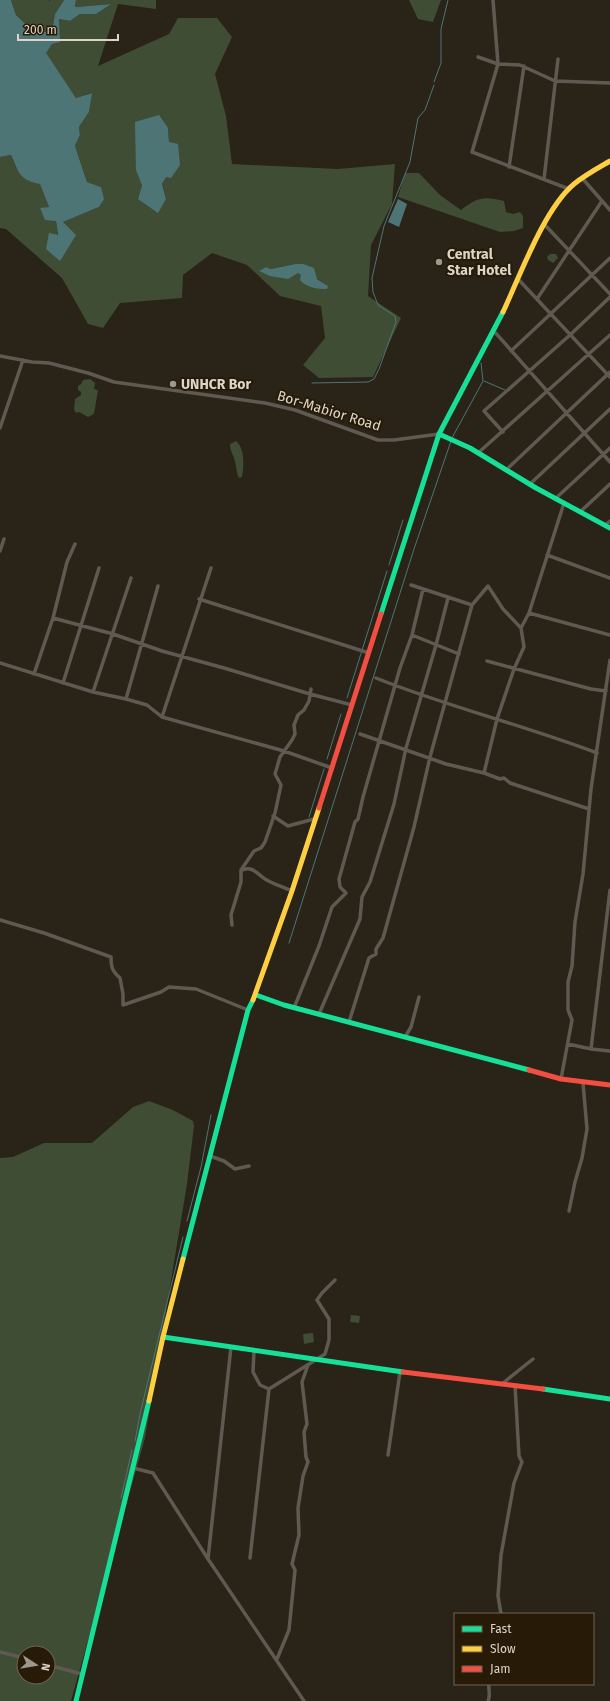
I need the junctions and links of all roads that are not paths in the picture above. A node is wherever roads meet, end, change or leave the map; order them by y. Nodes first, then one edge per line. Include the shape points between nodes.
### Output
1 (493, 0) edge
2 (478, 57) dead end
3 (558, 59) dead end
4 (498, 64) junction
5 (524, 66) junction
6 (555, 81) junction
7 (610, 83) edge
8 (610, 161) edge
9 (509, 167) junction
10 (582, 178) junction
11 (544, 179) junction
12 (569, 188) junction
13 (602, 201) junction
14 (610, 210) edge
15 (544, 224) junction
16 (568, 250) junction
17 (610, 258) edge
18 (592, 275) junction
19 (518, 279) junction
20 (610, 294) edge
21 (610, 297) edge
22 (537, 299) junction
23 (550, 313) junction
24 (493, 330) junction
25 (570, 335) junction
26 (610, 335) edge
27 (511, 351) junction
28 (588, 354) junction
29 (0, 356) edge
30 (23, 360) junction
31 (528, 372) junction
32 (609, 375) edge
33 (547, 392) junction
34 (610, 409) edge
35 (566, 413) junction
36 (0, 428) edge
37 (503, 432) junction
38 (439, 434) junction
39 (584, 434) junction
40 (610, 448) edge
41 (478, 453) junction
42 (603, 454) junction
43 (610, 462) edge
44 (506, 470) junction
45 (530, 484) junction
46 (610, 484) edge
47 (556, 499) junction
48 (564, 503) junction
49 (580, 512) junction
50 (610, 521) edge
51 (607, 527) edge
52 (4, 539) dead end
53 (75, 544) dead end
54 (0, 551) edge
55 (547, 555) junction
56 (98, 568) dead end
57 (211, 568) dead end
58 (131, 578) dead end
59 (610, 578) edge
60 (411, 585) dead end
61 (158, 586) dead end
62 (423, 589) junction
63 (448, 598) junction
64 (199, 599) junction
65 (472, 605) junction
66 (529, 613) junction
67 (53, 618) junction
68 (80, 626) junction
69 (521, 628) junction
70 (113, 634) junction
71 (412, 635) junction
72 (610, 635) edge
73 (142, 645) junction
74 (436, 645) junction
75 (369, 653) junction
76 (459, 654) junction
77 (180, 657) junction
78 (610, 660) edge
79 (487, 661) dead end
80 (0, 663) edge
81 (514, 669) junction
82 (34, 674) junction
83 (376, 678) dead end
84 (63, 683) junction
85 (396, 686) junction
86 (311, 689) dead end
87 (606, 691) junction
88 (93, 692) junction
89 (310, 694) junction
90 (422, 695) junction
91 (126, 699) junction
92 (445, 704) junction
93 (352, 706) junction
94 (162, 717) junction
95 (497, 719) junction
96 (360, 734) dead end
97 (379, 740) junction
98 (406, 748) junction
99 (284, 751) junction
100 (597, 753) junction
101 (430, 757) junction
102 (332, 768) junction
103 (484, 773) junction
104 (589, 809) junction
105 (273, 816) junction
106 (314, 819) junction
107 (241, 870) junction
108 (610, 890) edge
109 (292, 891) junction
110 (0, 920) edge
111 (232, 925) dead end
112 (256, 995) junction
113 (419, 997) dead end
114 (294, 1008) junction
115 (248, 1010) junction
116 (319, 1014) junction
117 (349, 1022) junction
118 (405, 1037) junction
119 (568, 1044) junction
120 (591, 1049) junction
121 (610, 1051) edge
122 (561, 1079) junction
123 (583, 1083) junction
124 (610, 1085) edge
125 (210, 1156) junction
126 (249, 1166) dead end
127 (569, 1211) dead end
128 (335, 1280) dead end
129 (163, 1337) junction
130 (231, 1347) junction
131 (254, 1351) junction
132 (533, 1359) dead end
133 (316, 1360) junction
134 (308, 1365) junction
135 (400, 1372) junction
136 (502, 1383) junction
137 (514, 1385) junction
138 (269, 1389) junction
139 (610, 1399) edge
140 (388, 1455) dead end
141 (133, 1468) junction
142 (208, 1558) junction
143 (250, 1558) dead end
144 (501, 1613) edge
145 (0, 1652) edge
146 (16, 1656) edge
147 (277, 1659) junction
148 (56, 1667) edge
149 (82, 1674) junction
150 (489, 1685) edge
151 (76, 1701) edge
152 (304, 1701) edge
153 (488, 1701) edge

1 - 4 street
2 - 4 street
3 - 6 street
4 - 5 street
4 - 9 street via 472,152
5 - 6 street
5 - 9 street
6 - 7 street
6 - 11 street
8 - 10 street
9 - 11 street
10 - 12 street
10 - 13 street
11 - 12 street
12 - 15 street
13 - 14 street
13 - 16 street
15 - 16 street
15 - 19 street
16 - 18 street
16 - 22 street
17 - 18 street
18 - 20 street
18 - 23 street
19 - 22 street
19 - 24 street
21 - 25 street
22 - 23 street
23 - 25 street
23 - 27 street
24 - 27 street
24 - 38 street
25 - 28 street
25 - 31 street
26 - 28 street
27 - 31 street
28 - 32 street
28 - 33 street
29 - 30 street, Bor-Mabior Road
30 - 36 street
30 - 38 street, Bor-Mabior Road via 49,363 114,382 265,403 295,410 378,440
31 - 33 street
31 - 37 street via 484,411
32 - 35 street
33 - 35 street
33 - 37 street
34 - 39 street
35 - 39 street
35 - 44 street
37 - 41 street
38 - 41 street
38 - 75 street
39 - 42 street
39 - 45 street
40 - 42 street
41 - 44 street
42 - 43 street
42 - 47 street
44 - 45 street
45 - 47 street
46 - 49 street
47 - 48 street
48 - 49 street
48 - 55 street
49 - 51 street
50 - 51 street
52 - 54 street
53 - 67 street via 67,562
55 - 59 street
55 - 66 street
56 - 68 street
57 - 64 street
58 - 70 street
60 - 62 street
61 - 73 street
62 - 63 street
62 - 71 street
63 - 65 street
63 - 74 street
64 - 75 street
64 - 77 street
65 - 69 street via 488,586 503,609
65 - 76 street
66 - 69 street
66 - 72 street
67 - 68 street
67 - 82 street
68 - 70 street
68 - 84 street
69 - 81 street via 524,647
70 - 73 street
70 - 88 street
71 - 74 street
71 - 85 street
73 - 77 street
73 - 91 street
74 - 76 street
74 - 90 street
75 - 93 street
76 - 92 street
77 - 89 street
77 - 94 street
78 - 87 street
79 - 81 street
80 - 82 street
81 - 87 street
81 - 95 street
82 - 84 street
83 - 85 street
84 - 88 street
85 - 90 street
85 - 97 street
86 - 89 street
87 - 100 street
88 - 91 street
89 - 93 street
89 - 99 street via 304,710 298,715 294,725 292,740
90 - 92 street
90 - 98 street
91 - 94 street via 147,705
92 - 95 street
92 - 101 street
93 - 102 street
94 - 99 street
95 - 100 street
95 - 103 street
96 - 97 street
97 - 98 street
97 - 114 street via 339,879 340,887 346,893 332,907
98 - 101 street
98 - 116 street via 392,812 370,882 362,897 360,919
99 - 102 street
99 - 105 street via 276,766 275,774 281,784
100 - 104 street
101 - 103 street via 446,764
101 - 117 street via 414,828 383,938 376,949 376,954 369,958
102 - 106 street
103 - 104 street
104 - 119 street via 572,966 568,982 568,1010 572,1020
105 - 106 street via 288,826
105 - 107 street via 265,842 261,848 254,850
106 - 109 street
107 - 109 street via 246,868 258,872 265,879
107 - 111 street via 241,882 231,915
108 - 120 street
109 - 112 street
110 - 115 street via 112,957 111,968 120,978 123,1005 169,987 196,989
112 - 114 street
112 - 115 street
113 - 118 street via 411,1027
114 - 116 street
115 - 125 street
116 - 117 street
117 - 118 street
118 - 122 street
119 - 120 street
119 - 122 street
120 - 121 street
122 - 123 street
123 - 124 street
123 - 127 street via 587,1129
125 - 126 street via 224,1161 235,1169
125 - 129 street
128 - 133 street via 317,1300 329,1319 330,1334 327,1351
129 - 130 street
129 - 141 street
130 - 131 street
130 - 142 street
131 - 133 street
131 - 138 street via 253,1372 260,1385
132 - 136 street
133 - 134 street
133 - 135 street
134 - 138 street
134 - 147 street via 302,1382 308,1462 298,1508 299,1535 292,1564 295,1570 289,1630
135 - 136 street
135 - 140 street
136 - 137 street
137 - 139 street
137 - 144 street via 519,1456 522,1462 514,1483 502,1555 498,1596
138 - 143 street
141 - 142 street via 153,1472
141 - 149 street
142 - 147 street
145 - 146 street
147 - 152 street
148 - 149 street
149 - 151 street
150 - 153 street

